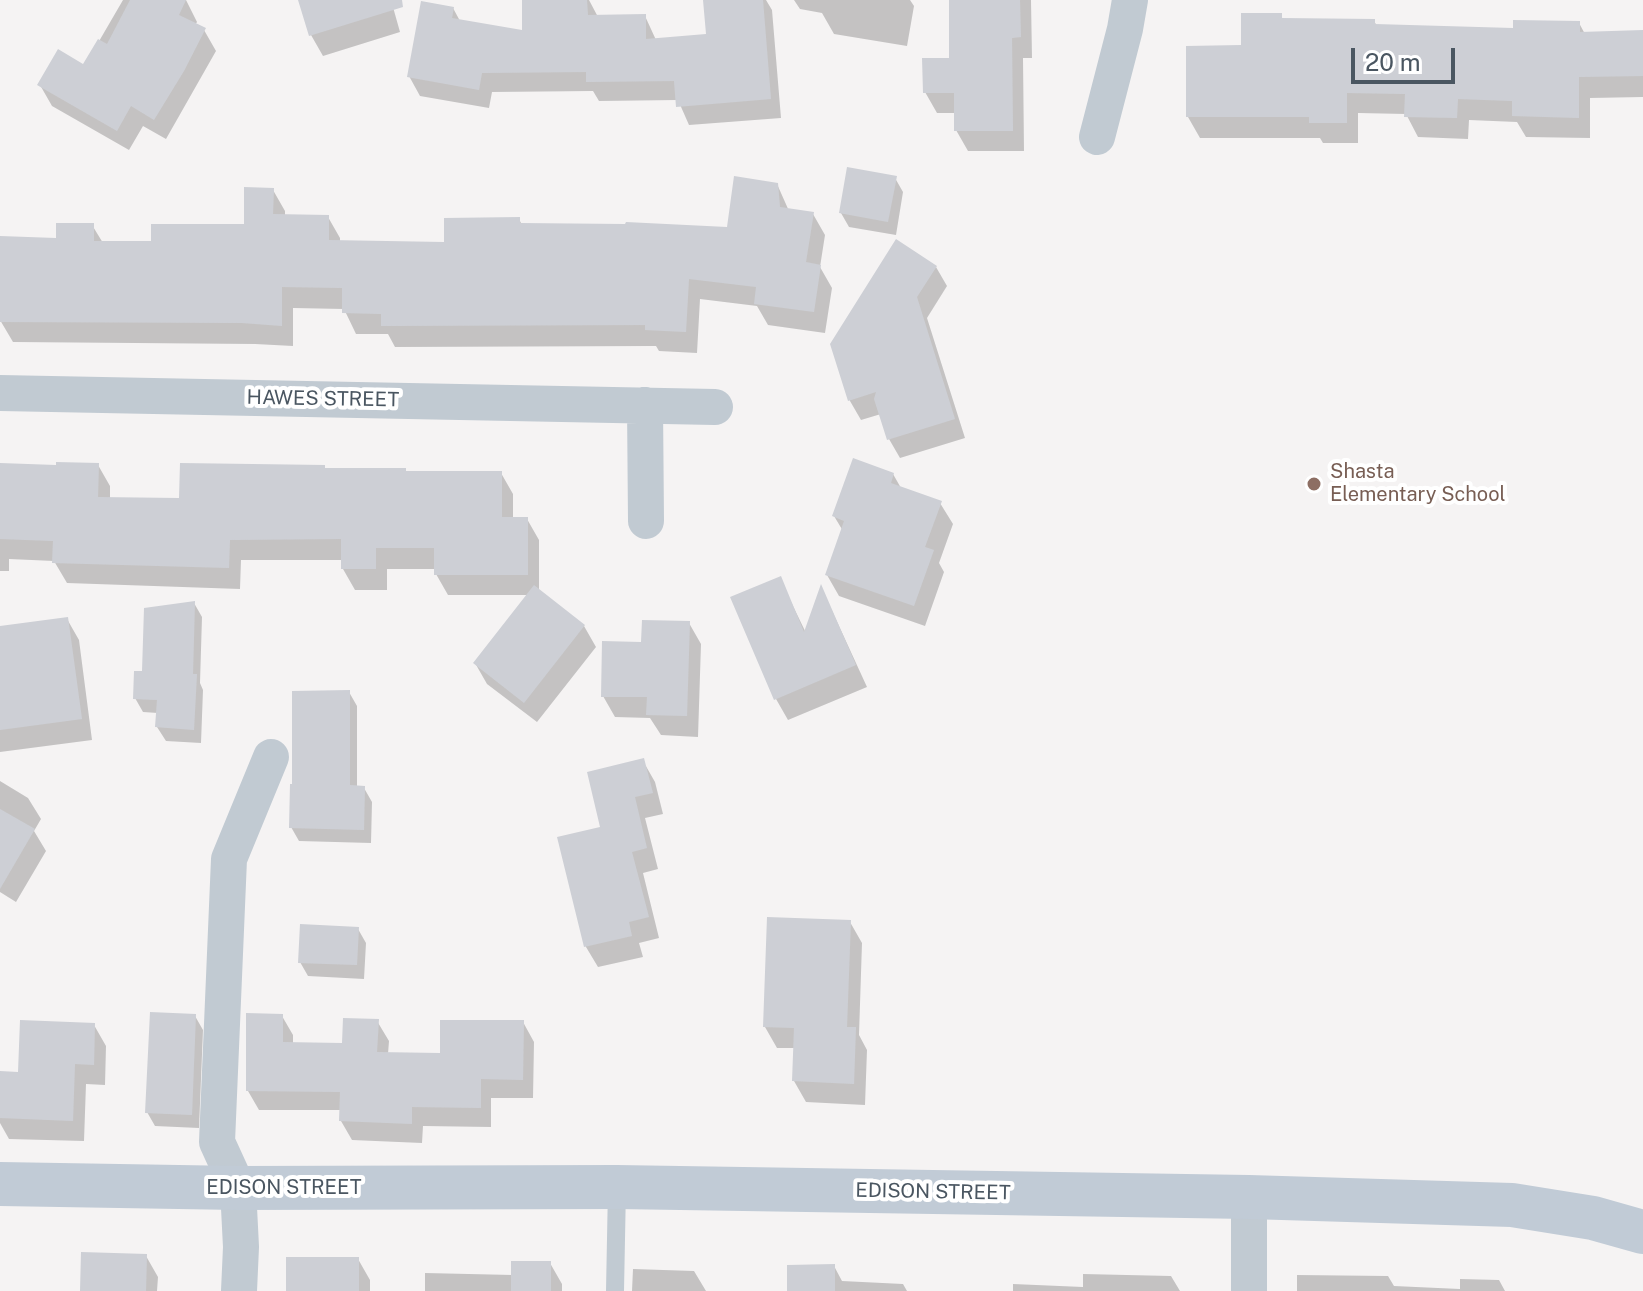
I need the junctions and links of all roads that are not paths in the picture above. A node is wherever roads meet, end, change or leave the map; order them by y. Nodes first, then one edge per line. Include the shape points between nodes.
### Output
1 (1130, 0) edge
2 (1097, 137) dead end
3 (0, 393) edge
4 (645, 405) junction
5 (715, 407) dead end
6 (646, 521) dead end
7 (271, 757) dead end
8 (0, 1184) edge
9 (617, 1187) junction
10 (238, 1188) junction
11 (1249, 1197) junction
12 (1638, 1226) edge
13 (1249, 1280) edge
14 (239, 1291) edge
15 (615, 1291) edge

1 - 2 street
3 - 4 street, HAWES STREET
4 - 5 street, HAWES STREET
4 - 6 street
7 - 10 street via 229,859 217,1142
8 - 10 street, EDISON STREET
9 - 10 street, EDISON STREET
9 - 11 street, EDISON STREET
9 - 15 lane
10 - 14 street
11 - 12 street, EDISON STREET via 1512,1205
11 - 13 street

